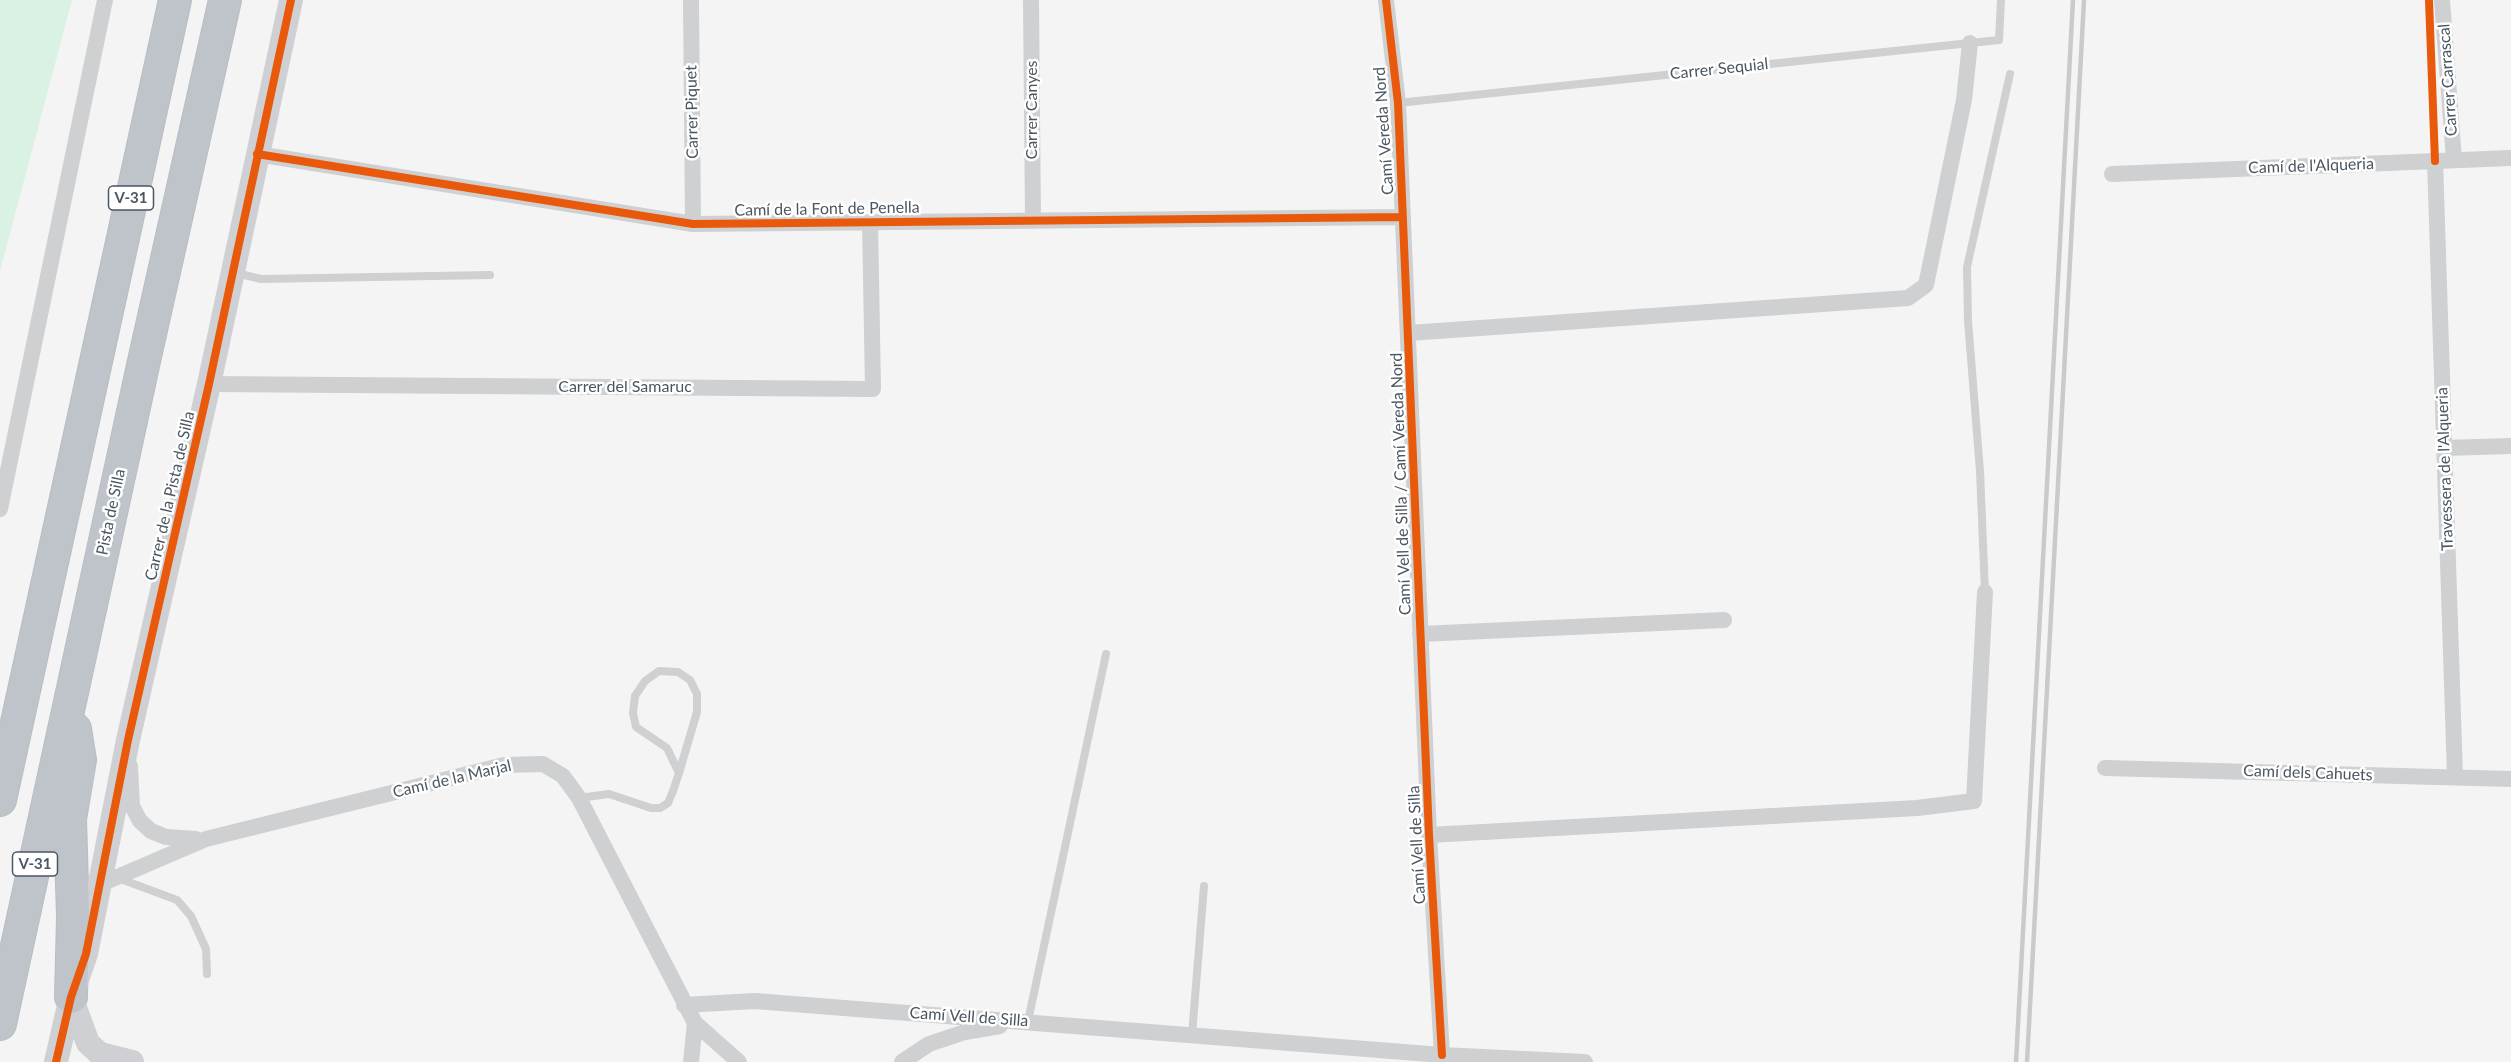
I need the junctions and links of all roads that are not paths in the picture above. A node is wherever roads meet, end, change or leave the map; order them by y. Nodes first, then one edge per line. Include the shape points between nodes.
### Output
1 (105, 0) edge
2 (175, 0) edge
3 (225, 0) edge
4 (291, 0) edge
5 (691, 0) edge
6 (1031, 0) edge
7 (1386, 0) edge
8 (2001, 0) edge
9 (2442, 0) edge
10 (1971, 43) junction
11 (2010, 74) dead end
12 (1398, 103) junction
13 (257, 154) junction
14 (2511, 158) edge
15 (2454, 160) junction
16 (2435, 161) junction
17 (2112, 174) dead end
18 (1403, 217) junction
19 (1033, 221) junction
20 (870, 222) junction
21 (693, 224) junction
22 (232, 272) junction
23 (490, 275) dead end
24 (1409, 333) junction
25 (209, 384) junction
26 (2511, 446) edge
27 (2444, 448) junction
28 (0, 509) edge
29 (1985, 592) joint
30 (1724, 620) dead end
31 (1420, 634) junction
32 (1106, 654) dead end
33 (29, 674) junction
34 (70, 704) junction
35 (0, 710) edge
36 (128, 740) junction
37 (2105, 768) dead end
38 (679, 773) junction
39 (2455, 777) junction
40 (2511, 779) edge
41 (579, 798) junction
42 (0, 800) edge
43 (1429, 835) junction
44 (206, 839) junction
45 (108, 880) junction
46 (1204, 886) dead end
47 (207, 974) dead end
48 (71, 997) junction
49 (684, 1005) junction
50 (1028, 1021) junction
51 (695, 1023) junction
52 (0, 1024) edge
53 (1192, 1035) junction
54 (1442, 1055) junction
55 (56, 1062) edge
56 (132, 1062) edge
57 (691, 1062) edge
58 (739, 1062) edge
59 (902, 1062) edge
60 (1585, 1062) edge

1 - 28 street
2 - 33 highway, V-31
3 - 34 highway, Pista de Silla / V-31
4 - 13 street, Carrer de la Pista de Silla
5 - 21 street, Carrer Piquet
6 - 19 street, Carrer Canyes
7 - 12 street, Camí Vereda Nord
8 - 10 lane, Carrer Sequial via 1999,40
9 - 15 street, Carrer Carrascal
10 - 12 lane, Carrer Sequial
10 - 24 street via 1964,100 1926,285 1908,298
11 - 29 lane via 1966,267
12 - 18 street, Camí Vereda Nord
13 - 21 street, Camí de la Font de Penella
13 - 22 street, Carrer de la Pista de Silla
14 - 15 street, Camí de l'Alqueria
15 - 16 street, Camí de l'Alqueria
16 - 17 street, Camí de l'Alqueria
16 - 27 street, Travessera de l'Alqueria
18 - 19 street, Camí de la Font de Penella
18 - 24 street, Camí Vereda Nord
19 - 20 street, Camí de la Font de Penella
20 - 21 street, Camí de la Font de Penella
20 - 25 street, Carrer del Samaruc via 873,389
22 - 23 lane via 261,279
22 - 25 street, Carrer de la Pista de Silla
24 - 31 street, Camí Vell de Silla / Camí Vereda Nord
25 - 36 street, Carrer de la Pista de Silla
26 - 27 street
27 - 39 street, Travessera de l'Alqueria
29 - 43 street via 1974,801 1917,808
30 - 31 street
31 - 43 street, Camí Vell de Silla
32 - 50 lane
33 - 35 highway
33 - 42 highway, V-31
34 - 48 highway via 80,760 70,819
34 - 52 highway, Pista de Silla / V-31
36 - 44 street, Camí de la Marjal via 132,806 140,821 166,837
36 - 45 street, Carrer de la Pista de Silla
37 - 39 street, Camí dels Cahuets
38 - 38 lane via 697,712 697,694 690,680 678,672 659,671 645,681 635,696 633,713 636,727 667,748
38 - 41 lane via 668,803 660,808 609,794
39 - 40 street, Camí dels Cahuets
41 - 44 street, Camí de la Marjal via 563,776 543,764 504,765
41 - 49 street, Camí de la Marjal
43 - 54 street, Camí Vell de Silla
44 - 45 street, Camí de la Marjal
45 - 47 lane via 177,900 191,916 206,949
45 - 48 street, Carrer de la Pista de Silla
46 - 53 lane
48 - 55 street, Carrer de la Pista de Silla
48 - 56 street via 88,1042 100,1054
49 - 50 street, Camí Vell de Silla via 755,1002
49 - 51 street, Camí de la Marjal
50 - 53 street, Camí Vell de Silla
50 - 59 street via 965,1032 929,1044
51 - 57 street
51 - 58 street, Camí de la Marjal
53 - 54 street, Camí Vell de Silla
54 - 60 street

